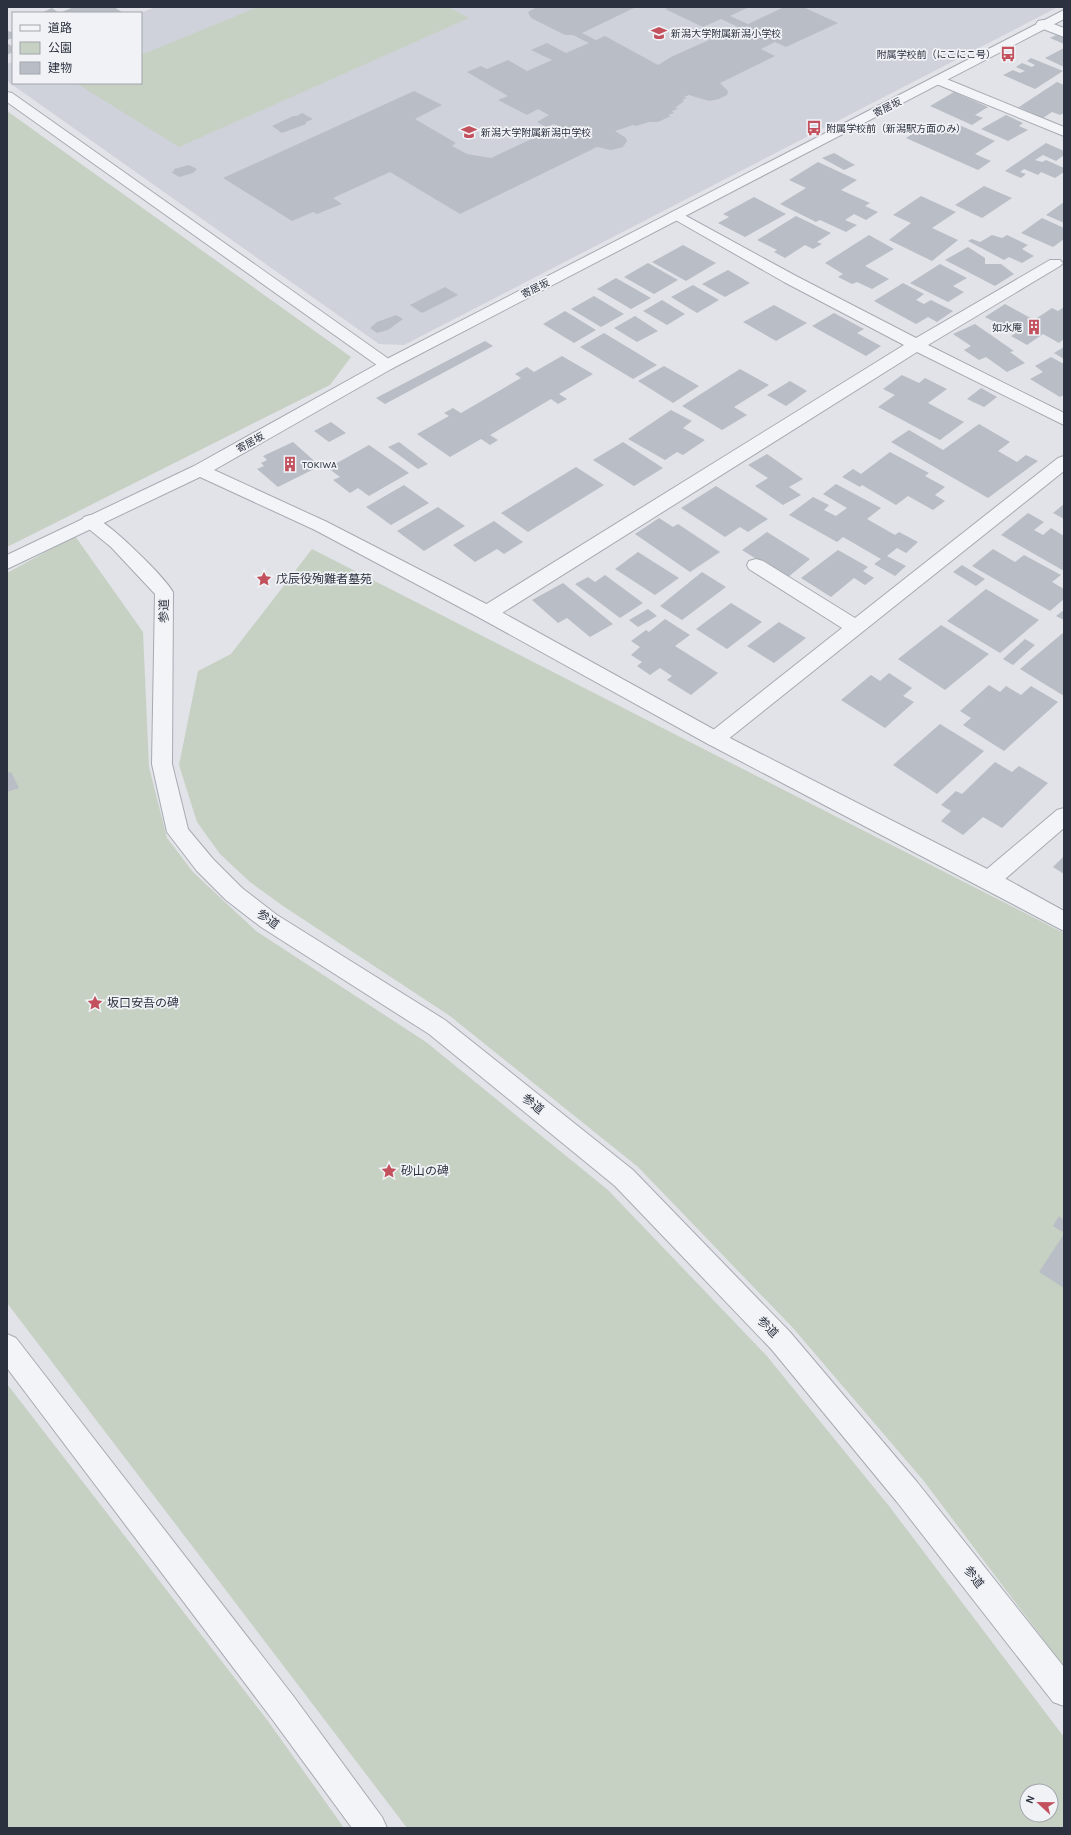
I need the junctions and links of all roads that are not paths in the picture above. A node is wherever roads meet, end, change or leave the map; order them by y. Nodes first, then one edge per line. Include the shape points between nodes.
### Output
1 (1064, 14) edge
2 (1043, 24) junction
3 (1064, 33) edge
4 (939, 80) junction
5 (7, 96) edge
6 (1064, 132) edge
7 (677, 215) junction
8 (1055, 263) dead end
9 (916, 345) junction
10 (387, 365) junction
11 (1064, 420) edge
12 (1064, 462) edge
13 (200, 470) junction
14 (90, 522) junction
15 (7, 563) edge
16 (756, 566) dead end
17 (487, 613) junction
18 (856, 628) junction
19 (715, 739) junction
20 (1064, 816) edge
21 (989, 880) junction
22 (1064, 922) edge
23 (7, 1347) edge
24 (1064, 1691) edge
25 (371, 1828) edge

1 - 2 street, 寄居坂
2 - 3 street
2 - 4 street, 寄居坂
4 - 6 street
4 - 7 street, 寄居坂
5 - 10 street
7 - 9 street via 790,279
7 - 10 street, 寄居坂
8 - 9 street
9 - 11 street
9 - 17 street
10 - 13 street, 寄居坂
12 - 18 street
13 - 14 street, 寄居坂
13 - 17 street via 321,526
14 - 15 street, 寄居坂
14 - 24 street, 参道 via 117,543 164,592 162,764 178,832 205,865 234,894 269,922 437,1027 624,1178 782,1341 907,1492
16 - 18 street
17 - 19 street
18 - 19 street
19 - 21 street
20 - 21 street
21 - 22 street
23 - 25 street

